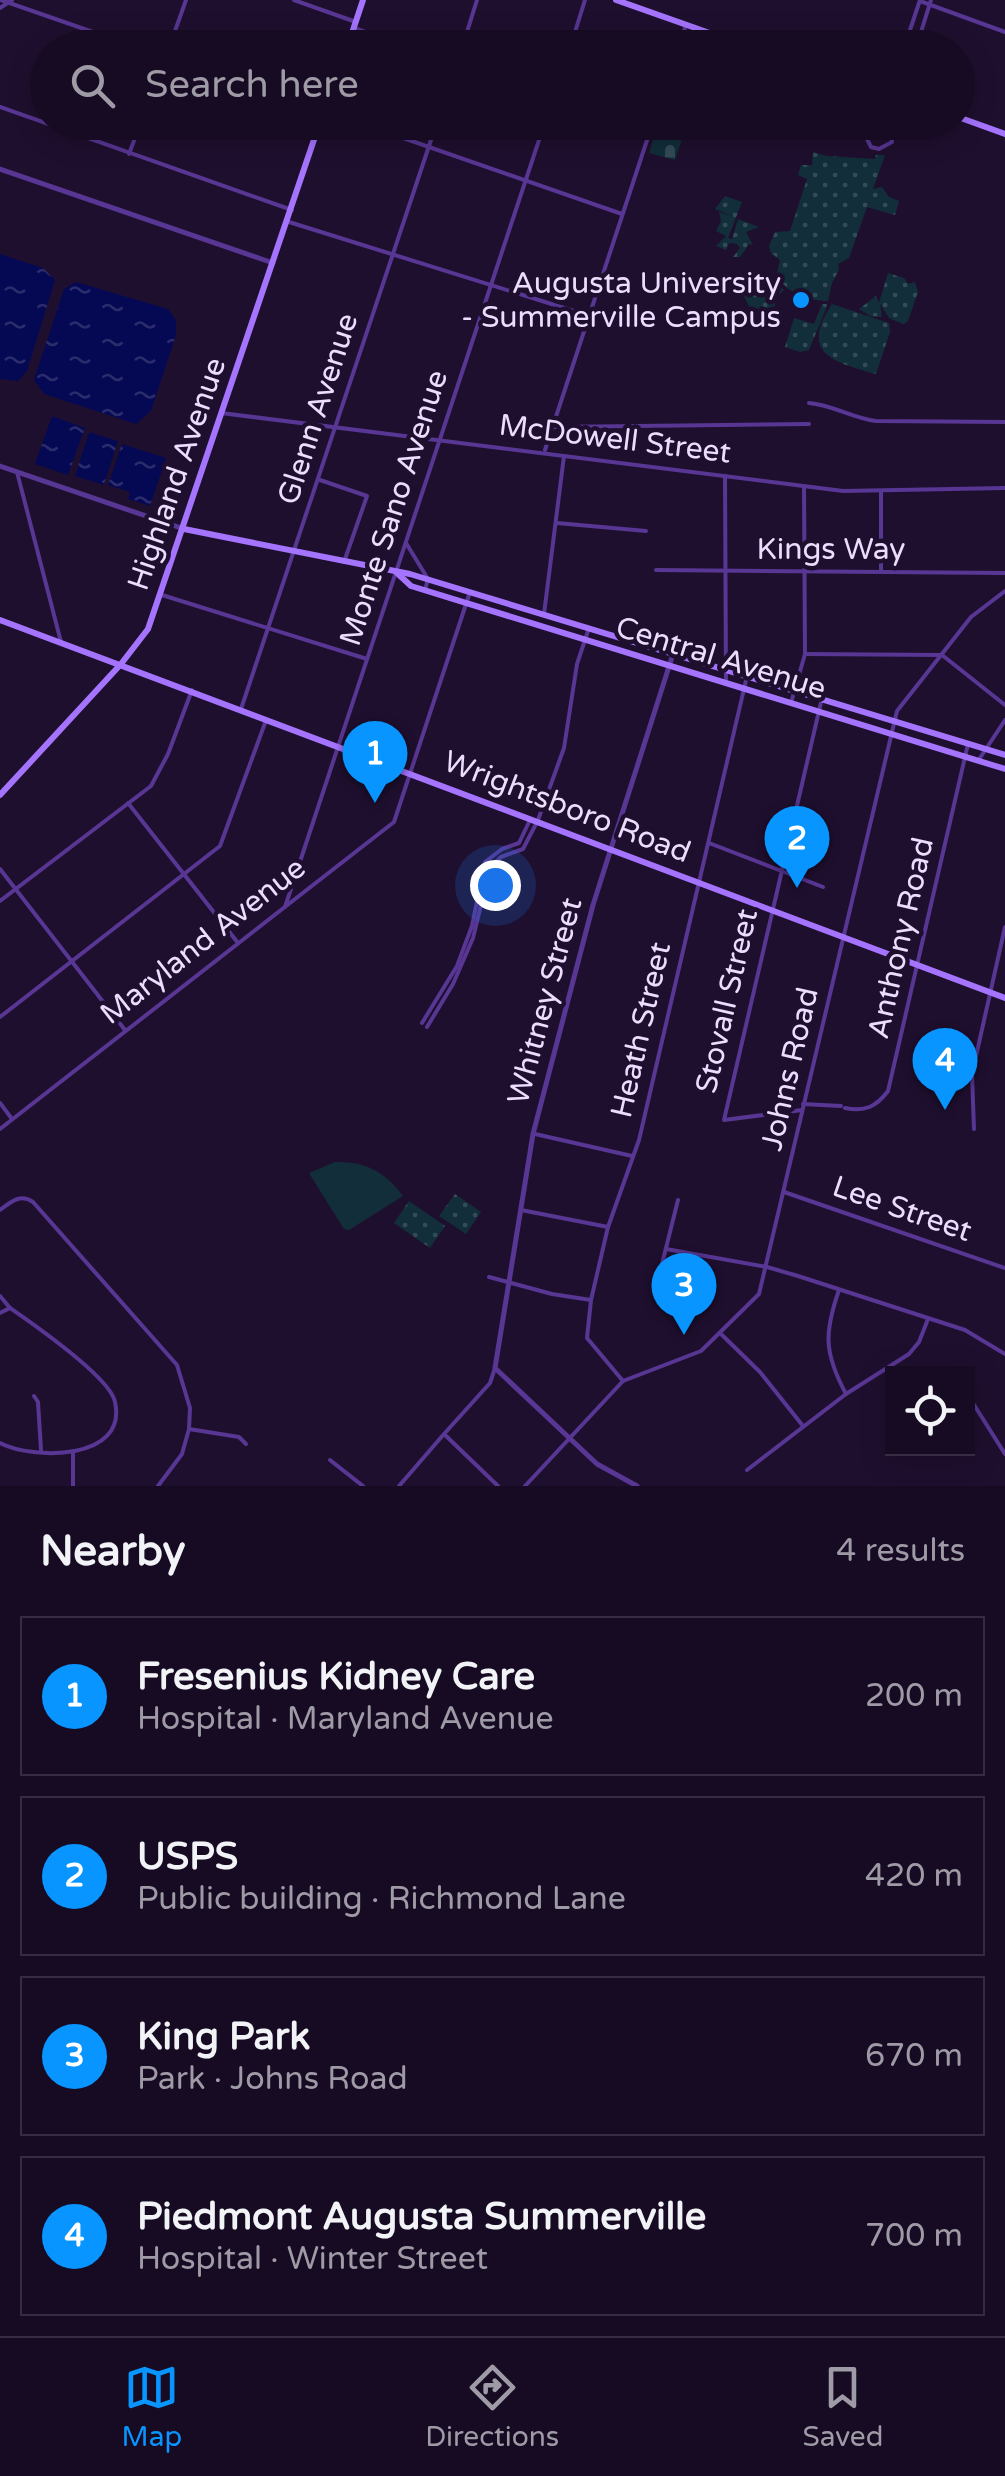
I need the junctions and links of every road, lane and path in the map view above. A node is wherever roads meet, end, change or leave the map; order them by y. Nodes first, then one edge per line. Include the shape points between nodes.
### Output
1 (2, 0) edge
2 (186, 0) edge
3 (294, 0) edge
4 (363, 0) edge
5 (478, 0) edge
6 (585, 0) edge
7 (616, 0) edge
8 (920, 0) edge
9 (12, 2) edge
10 (930, 2) edge
11 (0, 8) edge
12 (355, 25) junction
13 (686, 25) junction
14 (89, 30) edge
15 (175, 30) edge
16 (353, 30) edge
17 (367, 30) edge
18 (468, 30) edge
19 (576, 30) edge
20 (684, 30) edge
21 (700, 30) edge
22 (910, 30) edge
23 (921, 30) edge
24 (1005, 32) edge
25 (0, 107) edge
26 (30, 118) edge
27 (975, 123) edge
28 (1005, 134) edge
29 (91, 140) edge
30 (135, 140) edge
31 (314, 140) edge
32 (408, 140) edge
33 (431, 140) edge
34 (539, 140) edge
35 (647, 140) edge
36 (868, 140) edge
37 (892, 140) edge
38 (428, 147) junction
39 (130, 154) junction
40 (0, 170) edge
41 (526, 180) junction
42 (292, 210) junction
43 (622, 214) junction
44 (288, 222) junction
45 (393, 254) junction
46 (273, 264) junction
47 (491, 286) junction
48 (590, 316) junction
49 (809, 403) dead end
50 (221, 414) junction
51 (1005, 422) edge
52 (809, 424) dead end
53 (336, 427) junction
54 (553, 427) junction
55 (440, 439) junction
56 (544, 452) junction
57 (564, 456) junction
58 (0, 466) edge
59 (17, 472) junction
60 (725, 476) junction
61 (318, 479) junction
62 (804, 486) junction
63 (1005, 488) edge
64 (881, 491) junction
65 (557, 523) junction
66 (184, 528) junction
67 (646, 531) dead end
68 (406, 543) junction
69 (294, 550) junction
70 (344, 562) junction
71 (656, 570) dead end
72 (726, 570) junction
73 (396, 572) junction
74 (803, 572) junction
75 (880, 572) junction
76 (1005, 573) edge
77 (428, 579) junction
78 (425, 590) junction
79 (1005, 591) edge
80 (470, 592) junction
81 (162, 594) junction
82 (466, 604) junction
83 (544, 614) junction
84 (0, 620) edge
85 (268, 628) junction
86 (588, 628) junction
87 (584, 640) junction
88 (62, 643) junction
89 (673, 654) junction
90 (805, 654) junction
91 (942, 654) junction
92 (367, 659) junction
93 (121, 664) junction
94 (670, 666) junction
95 (725, 668) junction
96 (747, 676) junction
97 (726, 684) junction
98 (744, 689) junction
99 (192, 690) junction
100 (795, 690) junction
101 (822, 698) junction
102 (791, 703) junction
103 (1005, 705) edge
104 (242, 709) junction
105 (818, 711) junction
106 (266, 718) junction
107 (1005, 720) edge
108 (894, 722) junction
109 (892, 733) junction
110 (968, 744) junction
111 (338, 745) junction
112 (983, 748) junction
113 (1005, 755) edge
114 (965, 757) junction
115 (978, 761) junction
116 (1005, 769) edge
117 (411, 772) junction
118 (0, 795) edge
119 (128, 803) junction
120 (535, 819) junction
121 (709, 843) junction
122 (611, 848) junction
123 (0, 869) edge
124 (782, 871) junction
125 (186, 874) junction
126 (700, 882) junction
127 (823, 887) dead end
128 (16, 889) junction
129 (0, 902) edge
130 (285, 907) junction
131 (772, 909) junction
132 (1005, 927) edge
133 (845, 937) junction
134 (238, 943) junction
135 (73, 961) junction
136 (918, 965) junction
137 (991, 992) junction
138 (1005, 998) edge
139 (0, 1016) edge
140 (424, 1026) dead end
141 (125, 1030) junction
142 (0, 1104) edge
143 (803, 1107) junction
144 (12, 1119) junction
145 (0, 1128) edge
146 (974, 1129) dead end
147 (532, 1134) junction
148 (632, 1156) junction
149 (784, 1192) junction
150 (678, 1200) dead end
151 (0, 1210) edge
152 (521, 1210) junction
153 (608, 1226) junction
154 (666, 1250) junction
155 (767, 1267) junction
156 (1005, 1268) edge
157 (489, 1277) dead end
158 (508, 1282) junction
159 (656, 1288) dead end
160 (840, 1289) junction
161 (0, 1296) edge
162 (591, 1300) junction
163 (10, 1308) junction
164 (0, 1312) edge
165 (928, 1319) junction
166 (721, 1334) junction
167 (1005, 1354) edge
168 (495, 1368) junction
169 (623, 1381) junction
170 (846, 1394) junction
171 (34, 1396) dead end
172 (975, 1406) edge
173 (803, 1426) junction
174 (189, 1429) junction
175 (444, 1434) junction
176 (571, 1438) junction
177 (0, 1443) edge
178 (246, 1444) dead end
179 (41, 1451) junction
180 (73, 1453) junction
181 (1005, 1454) edge
182 (330, 1460) dead end
183 (747, 1470) dead end
184 (73, 1486) edge
185 (158, 1486) edge
186 (363, 1486) edge
187 (399, 1486) edge
188 (498, 1486) edge
189 (525, 1486) edge
190 (637, 1486) edge

1 - 9 street
2 - 15 street
3 - 12 street
4 - 12 main road
5 - 18 street
6 - 19 street
7 - 13 main road
8 - 10 street
8 - 22 street
9 - 11 street
9 - 14 street
10 - 23 street
10 - 24 street
12 - 16 main road
12 - 17 street
13 - 20 street
13 - 21 main road
25 - 26 street
27 - 28 main road
29 - 39 street
30 - 39 street
31 - 42 main road, Highland Avenue
32 - 38 street
33 - 38 street, Glenn Avenue
34 - 41 street, Monte Sano Avenue
35 - 43 street
36 - 37 street via 878,150
38 - 41 street
38 - 45 street, Glenn Avenue
39 - 42 street
40 - 46 street
41 - 43 street
41 - 47 street, Monte Sano Avenue
42 - 44 main road, Highland Avenue
43 - 48 street
44 - 45 street
44 - 46 main road, Highland Avenue
45 - 47 street
45 - 53 street, Glenn Avenue
46 - 50 main road, Highland Avenue
47 - 48 street
47 - 55 street, Monte Sano Avenue
48 - 54 street
49 - 51 street via 876,421
50 - 53 street, McDowell Street
50 - 66 main road, Highland Avenue
52 - 54 street
53 - 55 street, McDowell Street
53 - 61 street, Glenn Avenue
54 - 56 street
55 - 56 street, McDowell Street
55 - 68 street, Monte Sano Avenue
56 - 57 street, McDowell Street
57 - 60 street, McDowell Street
57 - 65 street
58 - 59 street, Central Avenue
59 - 66 street, Central Avenue
59 - 88 street
60 - 62 street, McDowell Street
60 - 72 street
61 - 69 street, Glenn Avenue
61 - 70 street via 367,496
62 - 64 street, McDowell Street
62 - 74 street
63 - 64 street, McDowell Street
64 - 75 street
65 - 67 street
65 - 83 street
66 - 69 main road, Central Avenue
66 - 81 main road, Highland Avenue
68 - 73 street, Monte Sano Avenue
68 - 77 street
69 - 70 main road, Central Avenue
69 - 85 street, Glenn Avenue
70 - 73 main road, Central Avenue
71 - 72 street, Kings Way
72 - 74 street, Kings Way
72 - 95 street
73 - 77 main road, Central Avenue
73 - 78 main road, Central Avenue
73 - 92 street, Monte Sano Avenue
74 - 75 street, Kings Way
74 - 90 street
75 - 76 street, Kings Way
77 - 78 street
77 - 80 main road, Central Avenue
78 - 82 main road, Central Avenue
79 - 91 street, Johns Road
80 - 82 street, Maryland Avenue
80 - 83 main road, Central Avenue
81 - 85 street
81 - 93 main road, Highland Avenue via 148,629
82 - 87 main road, Central Avenue
82 - 117 street, Maryland Avenue
83 - 86 main road, Central Avenue
84 - 88 main road, Wrightsboro Road
85 - 92 street
85 - 104 street, Glenn Avenue
86 - 87 street
86 - 89 main road, Central Avenue
87 - 94 main road, Central Avenue
87 - 120 street via 564,748
88 - 93 main road, Wrightsboro Road
89 - 94 street, Whitney Street
89 - 95 main road, Central Avenue
90 - 91 street
90 - 100 street
91 - 103 street
91 - 108 street, Johns Road
92 - 111 street, Monte Sano Avenue
93 - 99 main road, Wrightsboro Road
93 - 118 main road, Highland Avenue
94 - 97 main road, Central Avenue
94 - 122 street, Whitney Street
95 - 96 main road, Central Avenue
95 - 97 street
96 - 98 street, Heath Street
96 - 100 main road, Central Avenue
97 - 98 main road, Central Avenue
98 - 102 main road, Central Avenue
98 - 121 street, Heath Street
99 - 104 main road, Wrightsboro Road
99 - 119 street via 160,772
100 - 101 main road, Central Avenue
100 - 102 street
101 - 105 street, Stovall Street
101 - 108 main road, Central Avenue
102 - 105 main road, Central Avenue
104 - 106 main road, Wrightsboro Road
105 - 109 main road, Central Avenue
105 - 124 street, Stovall Street
106 - 111 main road, Wrightsboro Road
106 - 125 street via 220,846
107 - 112 street
108 - 109 street, Johns Road
108 - 110 main road, Central Avenue
109 - 114 main road, Central Avenue
109 - 133 street, Johns Road
110 - 112 main road, Central Avenue
110 - 114 street, Anthony Road
111 - 117 main road, Wrightsboro Road
111 - 130 street, Monte Sano Avenue
112 - 113 main road, Central Avenue
112 - 115 street
114 - 115 main road, Central Avenue
114 - 136 street, Anthony Road
115 - 116 main road, Central Avenue
117 - 120 main road, Wrightsboro Road
117 - 130 street, Maryland Avenue via 394,822
119 - 125 street
119 - 128 street
120 - 122 main road, Wrightsboro Road
120 - 140 street via 523,849 490,868 474,938 454,984
121 - 124 street
121 - 126 street, Heath Street
122 - 126 main road, Wrightsboro Road
122 - 147 street, Whitney Street
123 - 128 street
124 - 127 street
124 - 131 street, Stovall Street
125 - 134 street
125 - 135 street
126 - 131 main road, Wrightsboro Road
126 - 148 street, Heath Street
128 - 129 street
128 - 135 street
130 - 134 street, Maryland Avenue
131 - 133 main road, Wrightsboro Road
131 - 143 street, Stovall Street via 724,1120
132 - 137 street
133 - 136 main road, Wrightsboro Road
133 - 143 street, Johns Road
134 - 141 street, Maryland Avenue
135 - 139 street
135 - 141 street
136 - 137 main road, Wrightsboro Road
136 - 143 street, Anthony Road via 888,1091 864,1110
137 - 138 main road, Wrightsboro Road
137 - 146 street via 972,1078
141 - 144 street, Maryland Avenue
142 - 144 street
143 - 149 street, Johns Road
144 - 145 street, Maryland Avenue
147 - 148 street
147 - 152 street, Whitney Street
148 - 153 street, Heath Street
149 - 155 street, Johns Road
149 - 156 street, Lee Street
150 - 154 street
151 - 174 street via 13,1200 33,1202 177,1366
152 - 153 street
152 - 158 street, Whitney Street
153 - 162 street, Heath Street
154 - 155 street
154 - 159 street
155 - 160 street
155 - 166 street, Johns Road via 759,1294
157 - 158 street
158 - 162 street
158 - 168 street, Whitney Street
160 - 165 street
160 - 170 street via 827,1345
161 - 163 street
162 - 169 street, Heath Street via 587,1338
163 - 164 street
163 - 180 street via 92,1372 115,1402 104,1441
165 - 167 street via 965,1330
165 - 170 street via 909,1354
166 - 169 street, Johns Road via 701,1351
166 - 173 street
168 - 175 street via 490,1383
168 - 176 street
169 - 176 street, Johns Road
170 - 173 street
171 - 179 street
172 - 181 street
173 - 183 street
174 - 178 street
174 - 185 street via 182,1454
175 - 187 street
175 - 188 street
176 - 189 street, Johns Road
176 - 190 street via 597,1464
177 - 179 street
179 - 180 street
180 - 184 street
182 - 186 street

